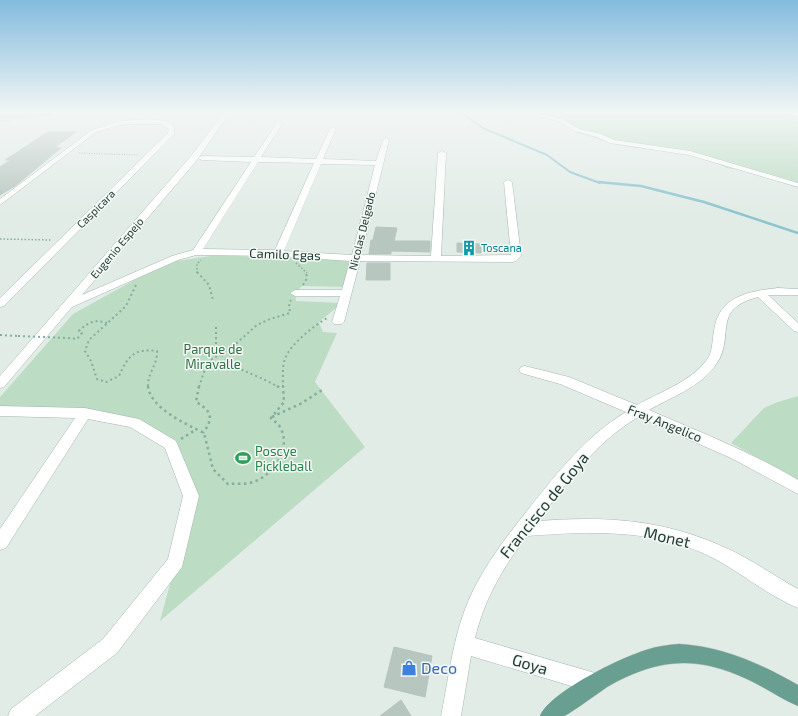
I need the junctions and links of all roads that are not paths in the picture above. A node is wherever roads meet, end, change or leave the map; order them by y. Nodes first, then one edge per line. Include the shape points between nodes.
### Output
1 (75, 145) edge
2 (160, 145) edge
3 (203, 145) edge
4 (265, 145) edge
5 (325, 145) edge
6 (384, 145) edge
7 (636, 145) edge
8 (442, 153) dead end
9 (202, 158) dead end
10 (256, 159) junction
11 (318, 161) junction
12 (379, 163) junction
13 (508, 182) dead end
14 (798, 185) edge
15 (0, 203) edge
16 (196, 252) junction
17 (278, 253) junction
18 (356, 258) junction
19 (436, 258) junction
20 (798, 292) edge
21 (295, 293) road end
22 (345, 293) junction
23 (761, 294) junction
24 (0, 304) edge
25 (68, 305) junction
26 (338, 322) dead end
27 (798, 329) edge
28 (526, 370) dead end
29 (0, 384) edge
30 (0, 411) edge
31 (637, 411) junction
32 (85, 413) junction
33 (798, 488) edge
34 (522, 529) junction
35 (0, 543) edge
36 (798, 599) edge
37 (465, 645) junction
38 (595, 683) junction
39 (798, 696) edge
40 (550, 714) edge
41 (18, 716) edge
42 (451, 716) edge

1 - 15 street, Caspicara
2 - 24 street, Caspicara
3 - 25 street, Eugenio Espejo
4 - 10 street
5 - 11 street
6 - 12 street, Nicolas Delgado
7 - 14 street via 690,153
8 - 19 street
9 - 10 street
10 - 11 street
10 - 16 street
11 - 12 street
11 - 17 street
12 - 18 street, Nicolas Delgado
13 - 19 street, Camilo Egas via 516,256 514,259
16 - 17 street, Camilo Egas
16 - 25 street, Camilo Egas via 175,258
17 - 18 street, Camilo Egas
18 - 19 street, Camilo Egas
18 - 22 street, Nicolas Delgado
20 - 23 street, Francisco de Goya via 778,291
21 - 22 street
22 - 26 street, Nicolas Delgado
23 - 27 street
23 - 31 street, Francisco de Goya via 747,297 728,308 722,317 713,363 682,386
25 - 29 street, Eugenio Espejo
28 - 31 street, Fray Angelico via 554,376
30 - 32 street
31 - 33 street, Fray Angelico via 736,453 774,472
31 - 34 street, Francisco de Goya via 604,434 576,461
32 - 35 street
32 - 41 street via 134,423 171,445 191,496 176,562 110,646
34 - 36 street, Monet via 588,525 624,527 669,535 692,541 722,554
34 - 37 street, Francisco de Goya via 497,563 485,586 474,611
37 - 38 street, Goya
37 - 42 street, Francisco de Goya
38 - 39 main road via 624,667 652,656 679,653 705,656 755,673
38 - 40 main road

